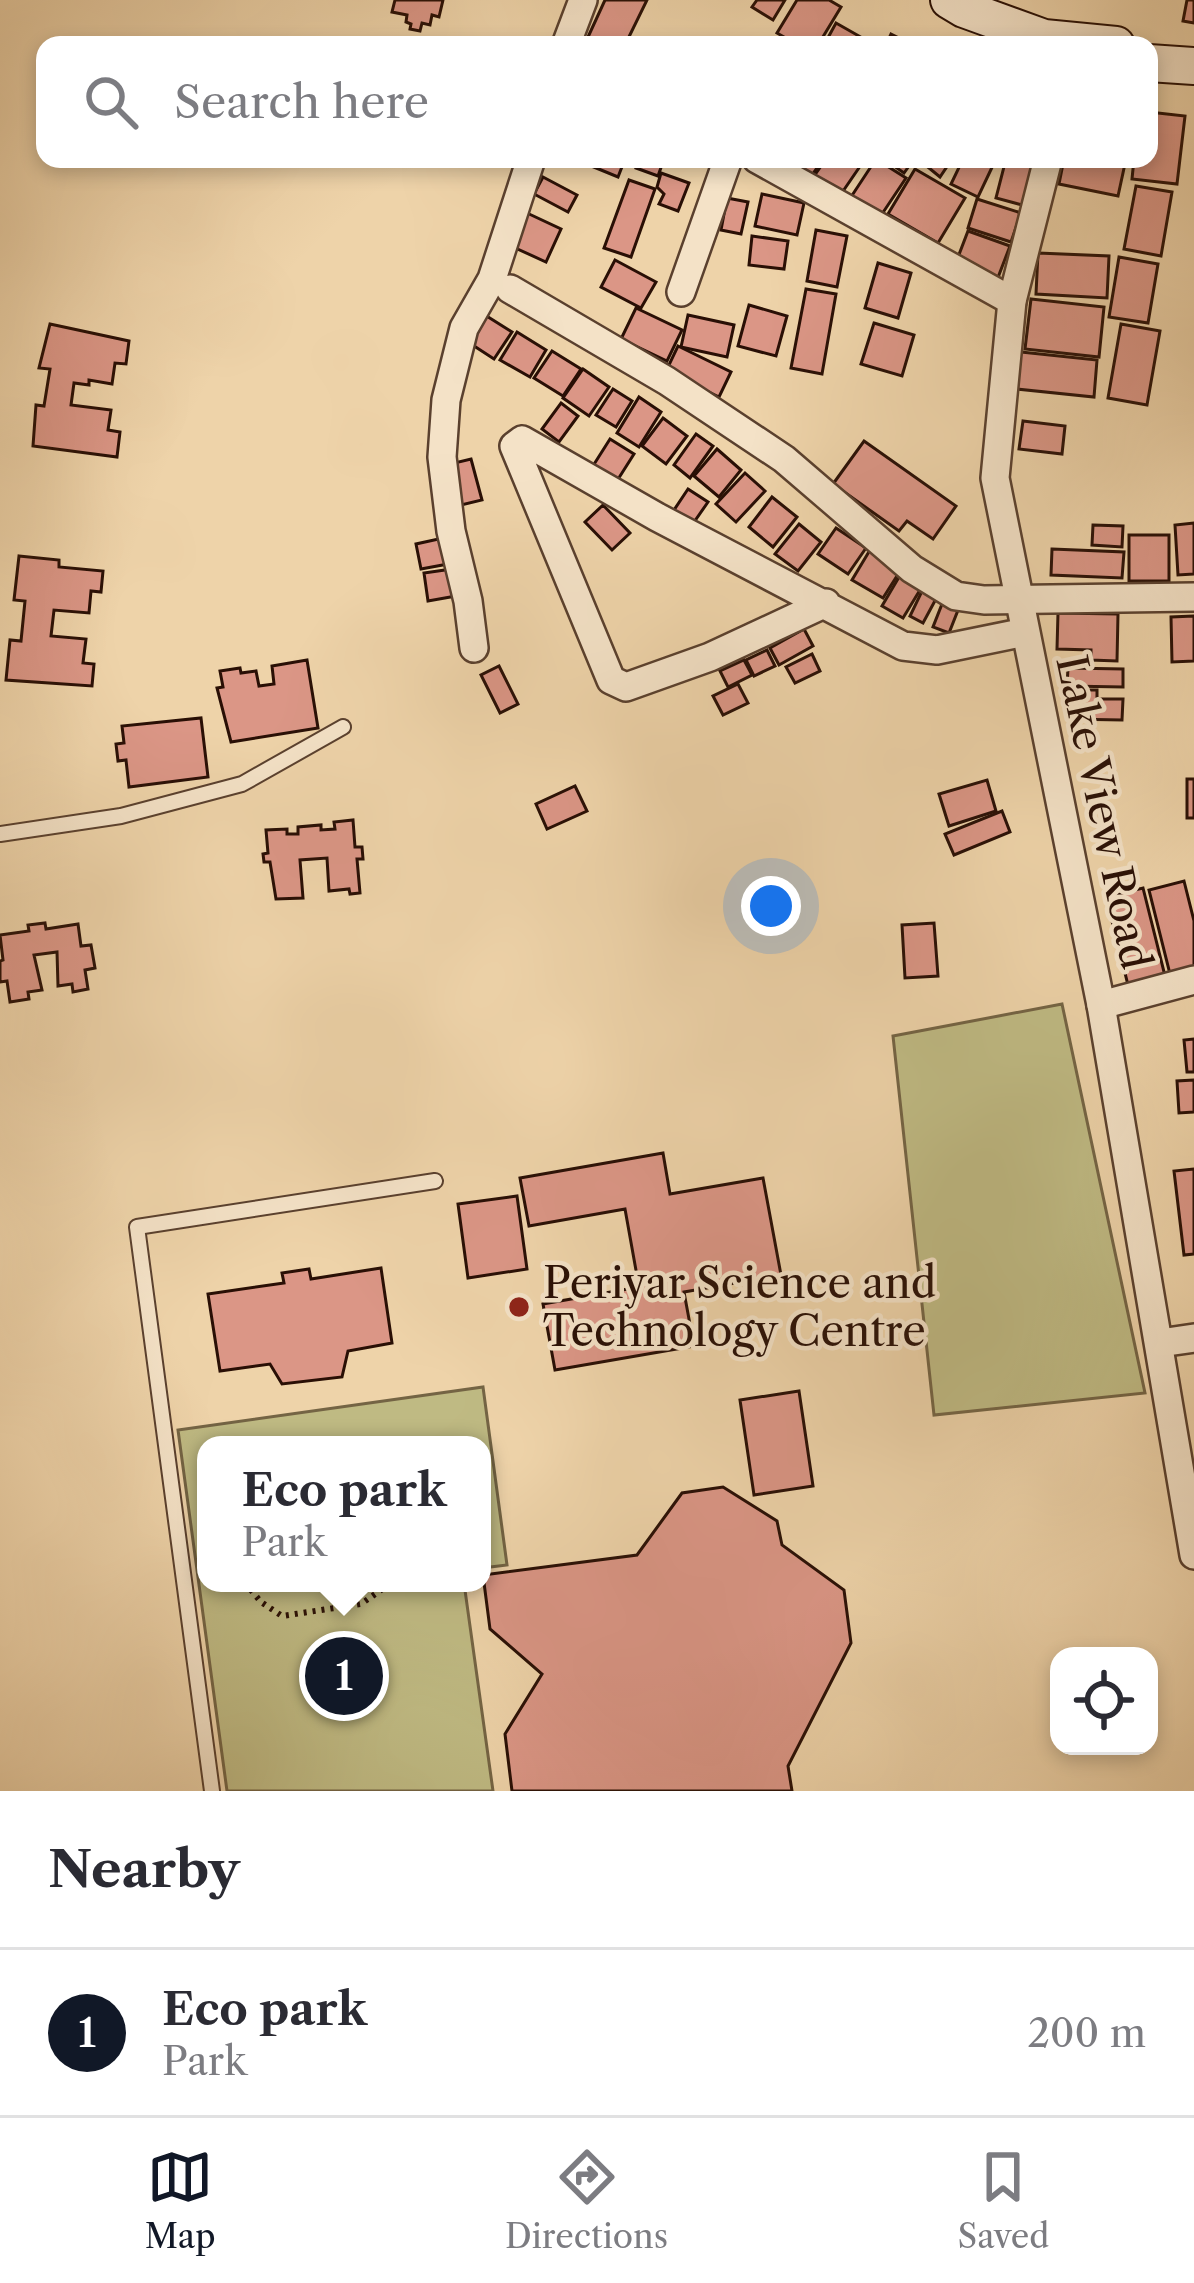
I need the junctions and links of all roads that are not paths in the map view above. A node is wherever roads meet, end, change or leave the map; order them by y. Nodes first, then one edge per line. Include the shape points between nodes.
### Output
1 (583, 0) edge
2 (949, 0) edge
3 (575, 36) edge
4 (1034, 36) edge
5 (1158, 64) edge
6 (1194, 66) edge
7 (528, 168) edge
8 (725, 168) edge
9 (773, 168) edge
10 (1046, 168) edge
11 (510, 289) dead end
12 (681, 292) dead end
13 (1012, 301) junction
14 (1194, 597) edge
15 (1018, 600) junction
16 (826, 604) junction
17 (1024, 632) junction
18 (474, 648) dead end
19 (343, 728) dead end
20 (0, 834) edge
21 (1194, 980) edge
22 (1101, 1005) junction
23 (435, 1181) dead end
24 (1194, 1338) edge
25 (1160, 1343) junction
26 (1194, 1555) edge
27 (212, 1791) edge

1 - 3 street
2 - 4 street
5 - 6 street
7 - 18 street via 492,279 464,328 446,400 446,494
8 - 12 street
9 - 13 street
10 - 13 street, Lake View Road
11 - 15 street via 784,459 912,569 956,596
13 - 15 street, Lake View Road via 994,478
14 - 15 street
15 - 17 street, Lake View Road
16 - 16 street via 522,440 514,446 611,680 626,687
16 - 17 street via 921,650
17 - 22 street, Lake View Road
19 - 20 lane via 242,784 122,816
21 - 22 street
22 - 25 street, Lake View Road
23 - 27 lane via 137,1227
24 - 25 street
25 - 26 street, Lake View Road

